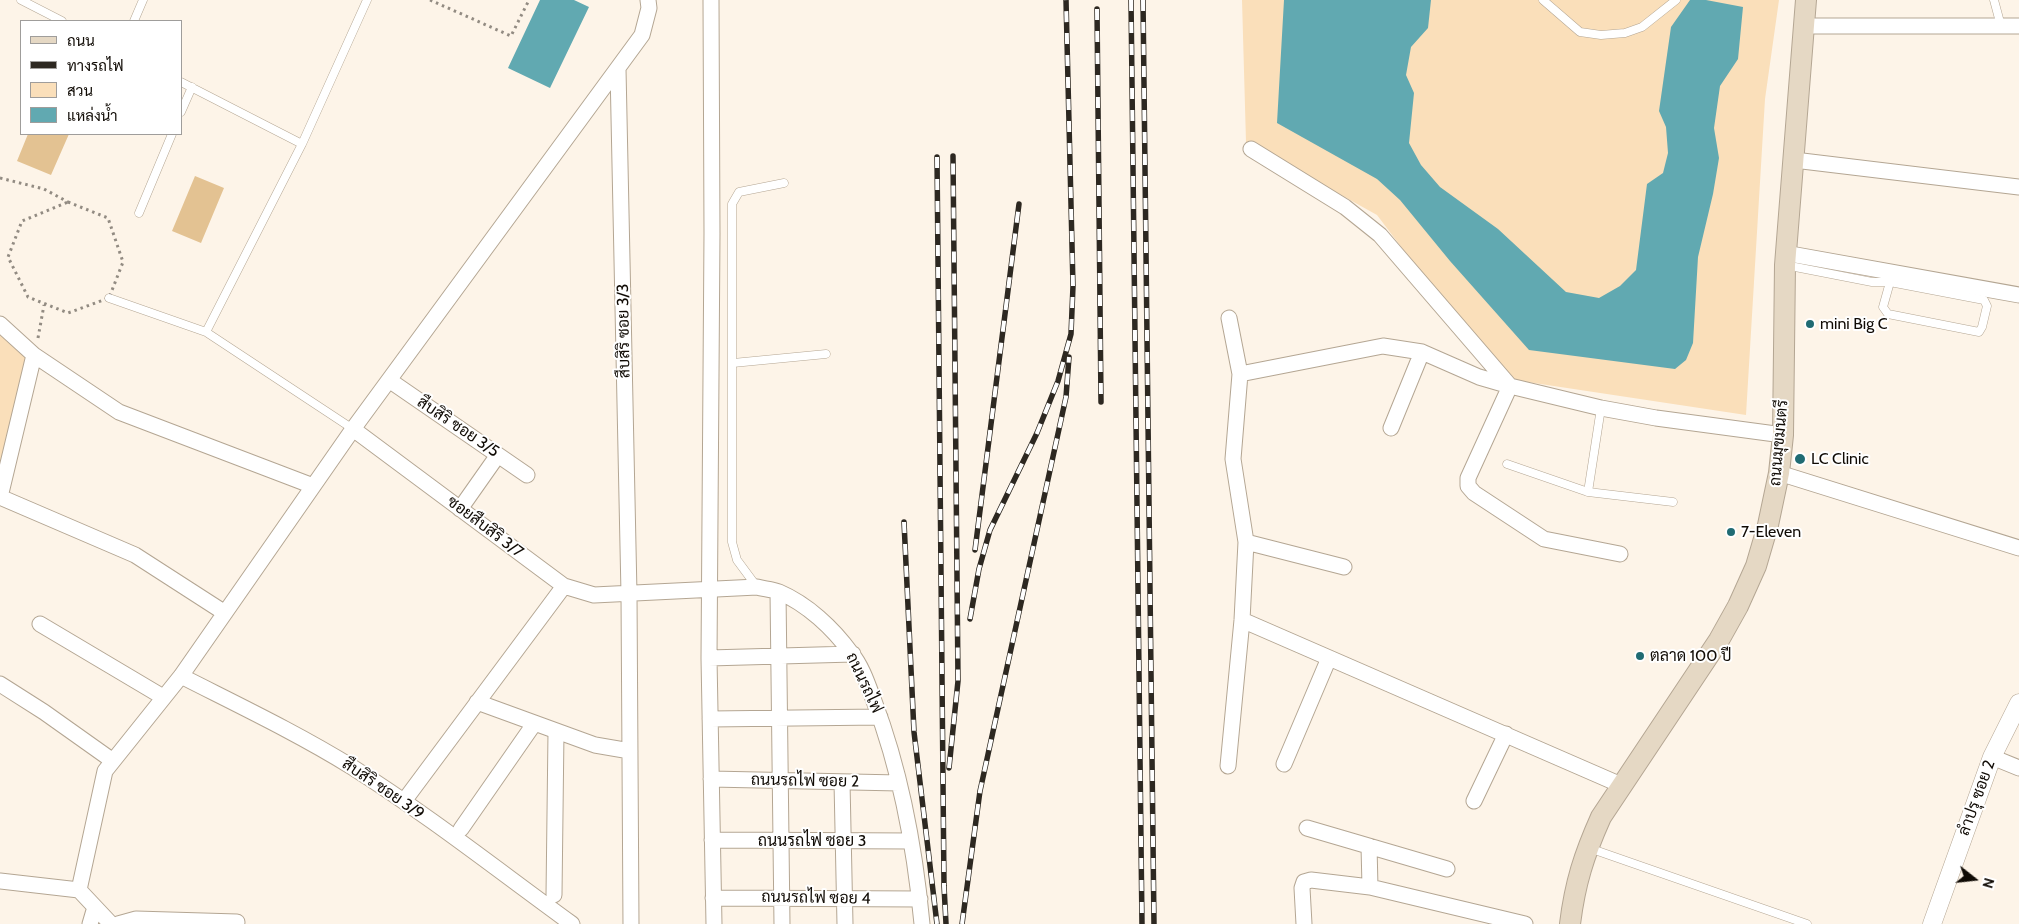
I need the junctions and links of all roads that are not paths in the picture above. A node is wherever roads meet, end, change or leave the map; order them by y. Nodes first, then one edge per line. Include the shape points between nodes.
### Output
1 (21, 0) edge
2 (143, 0) edge
3 (367, 0) edge
4 (711, 0) edge
5 (1543, 0) edge
6 (1676, 0) edge
7 (1994, 0) edge
8 (1804, 3) edge
9 (649, 4) edge
10 (60, 20) edge
11 (134, 20) edge
12 (1803, 26) junction
13 (2001, 26) junction
14 (2019, 26) edge
15 (618, 69) junction
16 (182, 82) edge
17 (192, 87) junction
18 (182, 110) edge
19 (172, 135) edge
20 (302, 144) junction
21 (1251, 149) dead end
22 (1794, 160) junction
23 (784, 183) dead end
24 (2019, 187) edge
25 (139, 213) dead end
26 (1785, 259) junction
27 (1890, 282) junction
28 (2019, 295) edge
29 (109, 298) road end
30 (1229, 318) dead end
31 (0, 324) edge
32 (206, 332) junction
33 (1422, 352) junction
34 (826, 354) dead end
35 (34, 355) junction
36 (733, 363) junction
37 (1240, 374) junction
38 (389, 380) junction
39 (1510, 386) junction
40 (1601, 408) junction
41 (1391, 428) dead end
42 (353, 429) junction
43 (1783, 434) junction
44 (498, 455) junction
45 (1508, 464) dead end
46 (527, 474) dead end
47 (1779, 474) junction
48 (313, 486) junction
49 (1588, 492) junction
50 (0, 497) edge
51 (1673, 502) dead end
52 (460, 508) junction
53 (1246, 542) junction
54 (2019, 548) edge
55 (1620, 554) dead end
56 (1344, 567) dead end
57 (564, 586) junction
58 (757, 587) junction
59 (710, 589) junction
60 (778, 592) junction
61 (629, 594) junction
62 (225, 613) junction
63 (1242, 620) junction
64 (40, 624) dead end
65 (853, 654) junction
66 (779, 656) junction
67 (709, 658) junction
68 (1329, 658) junction
69 (180, 676) junction
70 (0, 684) edge
71 (163, 697) junction
72 (477, 702) junction
73 (2019, 703) edge
74 (880, 717) junction
75 (710, 719) junction
76 (780, 719) junction
77 (534, 724) junction
78 (556, 732) junction
79 (1506, 734) junction
80 (630, 751) junction
81 (1992, 757) junction
82 (113, 761) junction
83 (1284, 764) dead end
84 (1228, 766) dead end
85 (2019, 768) edge
86 (711, 779) junction
87 (781, 781) junction
88 (842, 782) junction
89 (899, 783) junction
90 (1621, 785) junction
91 (404, 801) junction
92 (1474, 801) dead end
93 (1307, 828) dead end
94 (461, 829) dead end
95 (712, 840) junction
96 (782, 841) junction
97 (844, 841) junction
98 (911, 841) junction
99 (1369, 846) junction
100 (1587, 847) junction
101 (1447, 869) dead end
102 (0, 881) edge
103 (1370, 887) junction
104 (79, 890) junction
105 (554, 895) dead end
106 (713, 898) junction
107 (782, 898) junction
108 (844, 899) junction
109 (920, 900) junction
110 (95, 907) junction
111 (237, 922) dead end
112 (90, 924) edge
113 (111, 924) edge
114 (118, 924) edge
115 (572, 924) edge
116 (632, 924) edge
117 (714, 924) edge
118 (782, 924) edge
119 (845, 924) edge
120 (922, 924) edge
121 (1304, 924) edge
122 (1525, 924) edge
123 (1570, 924) edge
124 (1807, 924) edge
125 (1932, 924) edge

1 - 10 lane
2 - 11 lane
3 - 20 lane
4 - 59 street
5 - 6 lane via 1580,32 1601,35 1625,33 1642,27
7 - 13 lane
8 - 12 main road, ถนนมุขมนตรี
9 - 15 street via 642,35
12 - 13 street
12 - 22 main road, ถนนมุขมนตรี
13 - 14 street
15 - 38 street
15 - 61 street, สืบสิริ ซอย 3/3
16 - 17 lane
17 - 18 lane
17 - 20 lane
19 - 25 lane
20 - 32 lane
21 - 39 street via 1345,207 1380,235
22 - 24 street
22 - 26 main road, ถนนมุขมนตรี
23 - 36 lane via 739,192 732,204
26 - 27 lane via 1872,282
26 - 28 street
26 - 43 main road, ถนนมุขมนตรี
27 - 27 lane via 1883,307 1888,314 1978,332 1982,327 1987,306 1984,300
29 - 32 lane
30 - 37 street
31 - 35 street
32 - 42 lane
33 - 37 street via 1383,346
33 - 39 street via 1479,377
33 - 41 street
34 - 36 lane
35 - 48 street via 119,412
35 - 50 street
36 - 58 lane via 732,542 737,560
37 - 53 street via 1234,459
38 - 42 street
38 - 44 street, สืบสิริ ซอย 3/5
39 - 40 street
39 - 55 street via 1468,478 1468,486 1544,539
40 - 43 street
40 - 49 lane
42 - 48 street
42 - 52 street, ซอยสืบสิริ 3/7
43 - 47 main road, ถนนมุขมนตรี
44 - 46 street, สืบสิริ ซอย 3/5
44 - 52 street
45 - 49 lane
47 - 54 street
47 - 90 main road, ถนนมุขมนตรี via 1756,566 1738,606 1719,640
48 - 62 street
49 - 51 lane
50 - 62 street via 135,555
52 - 57 street, ซอยสืบสิริ 3/7
53 - 56 street
53 - 63 street
57 - 61 street, ซอยสืบสิริ 3/7 via 594,595
57 - 72 street
58 - 59 street, ถนนรถไฟ
58 - 60 street, ถนนรถไฟ
59 - 61 street, ถนนรถไฟ
59 - 67 street
60 - 65 street, ถนนรถไฟ via 809,609
60 - 66 street
61 - 80 street
62 - 69 street
63 - 68 street
63 - 84 street
64 - 71 street
65 - 66 street
65 - 74 street, ถนนรถไฟ
66 - 67 street
66 - 76 street
67 - 75 street
68 - 79 street
68 - 83 street
69 - 71 street
69 - 91 street, สืบสิริ ซอย 3/9 via 341,761
70 - 82 street
71 - 82 street
72 - 77 street
72 - 91 street
73 - 81 street, ลำปรุ ซอย 2
74 - 76 street
74 - 89 street, ถนนรถไฟ
75 - 76 street
75 - 86 street
76 - 87 street
77 - 78 street
77 - 94 street
78 - 80 street via 595,745
78 - 105 street
79 - 90 street
79 - 92 street
80 - 116 street
81 - 85 street
81 - 125 street, ลำปรุ ซอย 2
82 - 104 street via 105,771
86 - 87 street, ถนนรถไฟ ซอย 2
86 - 95 street
87 - 88 street, ถนนรถไฟ ซอย 2
87 - 96 street
88 - 89 street, ถนนรถไฟ ซอย 2
88 - 97 street
89 - 98 street, ถนนรถไฟ
90 - 100 main road, ถนนมุขมนตรี via 1600,817
91 - 115 street, สืบสิริ ซอย 3/9
93 - 99 street
95 - 96 street, ถนนรถไฟ ซอย 3
95 - 106 street
96 - 97 street, ถนนรถไฟ ซอย 3
96 - 107 street
97 - 98 street, ถนนรถไฟ ซอย 3
97 - 108 street
98 - 109 street, ถนนรถไฟ
99 - 101 street
99 - 103 street
100 - 123 main road, ถนนมุขมนตรี via 1574,890
100 - 124 lane
102 - 104 street
103 - 121 street via 1312,880 1304,882
103 - 122 street
104 - 110 street
106 - 107 street, ถนนรถไฟ ซอย 4
106 - 117 street
107 - 108 street, ถนนรถไฟ ซอย 4
107 - 118 street
108 - 109 street, ถนนรถไฟ ซอย 4
108 - 119 street
109 - 120 street, ถนนรถไฟ
110 - 112 street
110 - 113 street
111 - 114 street via 136,919

